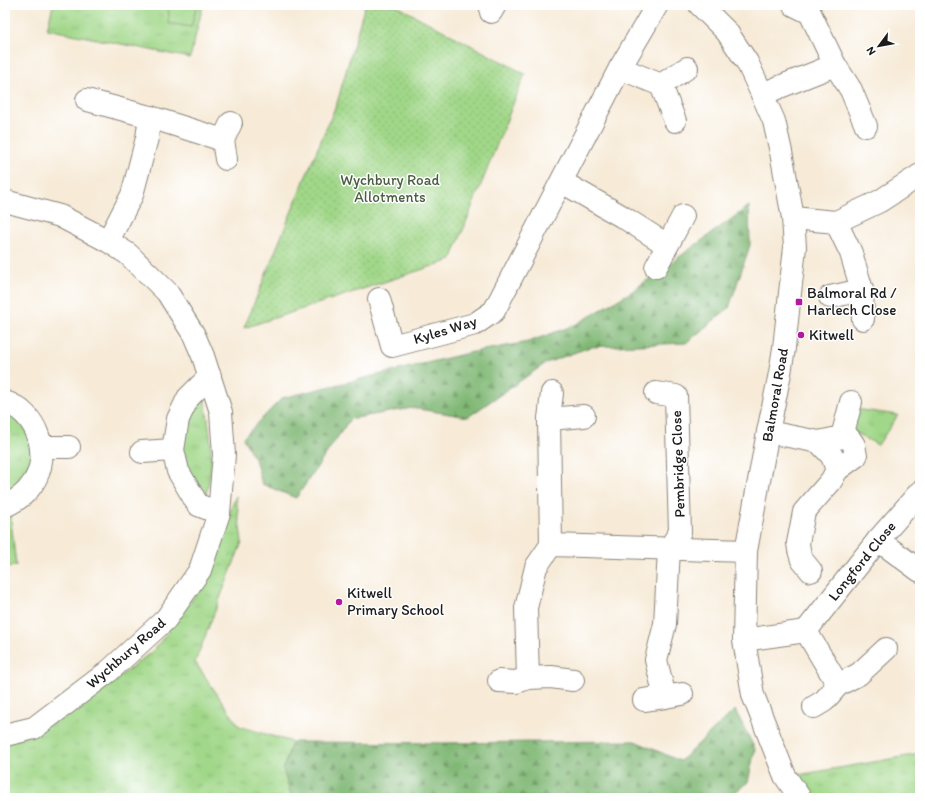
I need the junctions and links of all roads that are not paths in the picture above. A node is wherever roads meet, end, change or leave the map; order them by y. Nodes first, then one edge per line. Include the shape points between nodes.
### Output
1 (657, 5) edge
2 (700, 5) edge
3 (794, 5) edge
4 (835, 65) junction
5 (620, 68) junction
6 (687, 68) dead end
7 (661, 85) junction
8 (762, 94) junction
9 (87, 100) dead end
10 (150, 117) junction
11 (675, 122) dead end
12 (866, 126) dead end
13 (227, 141) dead end
14 (920, 176) edge
15 (562, 182) junction
16 (5, 201) edge
17 (683, 216) dead end
18 (793, 218) junction
19 (836, 222) junction
20 (108, 241) junction
21 (667, 245) junction
22 (656, 267) dead end
23 (862, 290) junction
24 (830, 297) dead end
25 (379, 300) dead end
26 (863, 318) dead end
27 (210, 376) junction
28 (552, 393) dead end
29 (656, 393) dead end
30 (5, 402) edge
31 (851, 402) dead end
32 (584, 416) dead end
33 (548, 419) junction
34 (768, 432) junction
35 (842, 437) junction
36 (819, 442) junction
37 (42, 447) junction
38 (69, 448) dead end
39 (173, 450) junction
40 (142, 452) dead end
41 (837, 470) junction
42 (920, 492) edge
43 (5, 506) edge
44 (219, 513) junction
45 (878, 540) junction
46 (551, 545) junction
47 (669, 549) junction
48 (746, 550) junction
49 (811, 570) dead end
50 (920, 571) edge
51 (806, 631) junction
52 (744, 640) junction
53 (886, 650) dead end
54 (528, 678) junction
55 (572, 680) dead end
56 (499, 681) dead end
57 (838, 685) junction
58 (644, 700) dead end
59 (814, 707) dead end
60 (5, 735) edge
61 (800, 798) edge

1 - 5 street, Kyles Way
2 - 8 street, Balmoral Road via 730,36 747,62
3 - 4 street via 810,13
4 - 8 street
4 - 12 street via 851,90
5 - 7 street
5 - 15 street, Kyles Way
6 - 7 street
7 - 11 street
8 - 18 street, Balmoral Road via 774,121
9 - 10 street
10 - 13 street
10 - 20 street via 132,195
14 - 19 street via 880,201
15 - 21 street
15 - 25 street, Kyles Way via 494,311 475,324 392,346
16 - 20 street, Wychbury Road via 60,216
17 - 21 street
18 - 19 street
18 - 34 street, Balmoral Road via 795,247 784,348
19 - 23 street via 851,253
20 - 27 street, Wychbury Road via 128,254 167,292 194,335
21 - 22 street
23 - 24 street
23 - 26 street
27 - 39 street via 188,398 178,419
27 - 44 street, Wychbury Road via 221,412 224,455
28 - 33 street
29 - 47 street, Pembridge Close via 676,396 680,532
30 - 37 street via 26,414 37,430
31 - 35 street
32 - 33 street
33 - 46 street
34 - 36 street
34 - 48 street, Balmoral Road
35 - 36 street
35 - 41 street via 850,439 856,456
36 - 41 street via 832,456
37 - 38 street
37 - 43 street via 41,466 34,482 22,496
39 - 40 street
39 - 44 street via 178,471 198,505
41 - 49 street via 804,512 798,543 802,560
42 - 45 street, Longford Close
44 - 60 street, Wychbury Road via 200,570 166,619 109,671 34,728
45 - 50 street
45 - 51 street, Longford Close
46 - 47 street
46 - 54 street via 536,567 526,608
47 - 48 street
47 - 58 street, Pembridge Close via 665,624 656,660 673,696
48 - 52 street, Balmoral Road
51 - 52 street
51 - 57 street
52 - 61 street, Balmoral Road via 753,695 785,776
53 - 57 street via 859,674
54 - 55 street via 551,677
54 - 56 street via 516,682
57 - 59 street via 824,701

